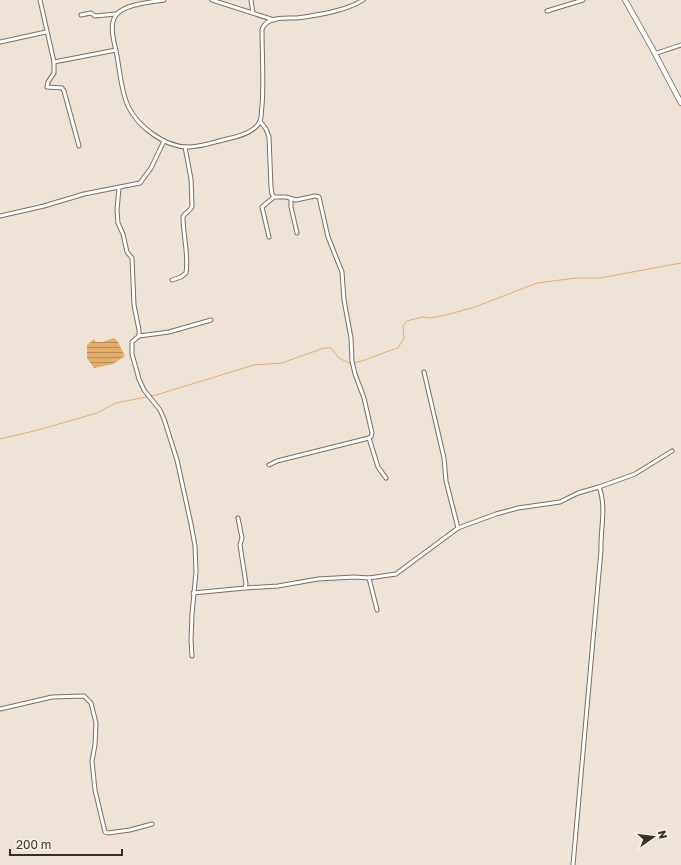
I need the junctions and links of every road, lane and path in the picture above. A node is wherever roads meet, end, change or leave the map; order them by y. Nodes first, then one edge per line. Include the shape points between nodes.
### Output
1 (40, 0) edge
2 (164, 0) edge
3 (212, 0) edge
4 (251, 0) edge
5 (363, 0) edge
6 (583, 0) edge
7 (626, 0) edge
8 (547, 11) dead end
9 (253, 13) junction
10 (116, 14) junction
11 (81, 15) dead end
12 (274, 20) junction
13 (46, 32) junction
14 (0, 42) edge
15 (681, 45) edge
16 (116, 50) junction
17 (657, 53) junction
18 (54, 62) junction
19 (681, 98) edge
20 (681, 103) edge
21 (260, 121) junction
22 (164, 141) junction
23 (79, 146) dead end
24 (185, 147) junction
25 (119, 188) junction
26 (274, 197) junction
27 (291, 199) junction
28 (0, 216) edge
29 (298, 233) dead end
30 (269, 237) dead end
31 (172, 280) dead end
32 (211, 320) dead end
33 (139, 336) junction
34 (424, 372) dead end
35 (370, 438) junction
36 (672, 451) dead end
37 (270, 465) dead end
38 (386, 478) dead end
39 (600, 487) junction
40 (238, 518) dead end
41 (458, 528) junction
42 (369, 578) junction
43 (245, 588) junction
44 (193, 593) junction
45 (377, 610) dead end
46 (192, 656) dead end
47 (0, 709) edge
48 (152, 824) dead end
49 (573, 865) edge

1 - 13 street
2 - 10 street via 130,6
3 - 9 street
4 - 9 street
5 - 12 street via 344,9
6 - 8 street
7 - 17 main road
7 - 20 main road
9 - 12 street
10 - 11 street
10 - 16 street via 112,30
12 - 21 street via 262,30 263,93
13 - 14 street
13 - 18 street
15 - 17 street
16 - 18 street
16 - 22 street via 128,107 147,130
17 - 19 main road
18 - 23 street via 54,73 47,87 62,88 64,91
21 - 24 street via 242,136
21 - 26 street via 269,136 271,187
22 - 24 street
22 - 25 street via 142,181 136,185
24 - 31 street via 191,179 192,206 184,215 187,269 186,274
25 - 28 street via 84,194
25 - 33 street via 118,223 127,252 132,258 134,306
26 - 27 street
26 - 30 street via 262,207
27 - 29 street
27 - 35 street via 315,196 321,200 328,237 342,272 352,361 370,422
32 - 33 street via 169,332
33 - 44 street via 132,342 132,354 144,390 164,419 177,460 191,524 196,572
34 - 41 street
35 - 37 street via 277,461
35 - 38 street via 378,468
36 - 39 street via 635,474
39 - 41 street via 578,493 560,502 518,508
39 - 49 street via 602,527
40 - 43 street
41 - 42 street via 396,574
42 - 43 street via 318,579 278,586
42 - 45 street
43 - 44 street
44 - 46 street
47 - 48 street via 52,697 84,696 92,703 96,723 92,761 105,832 130,830

